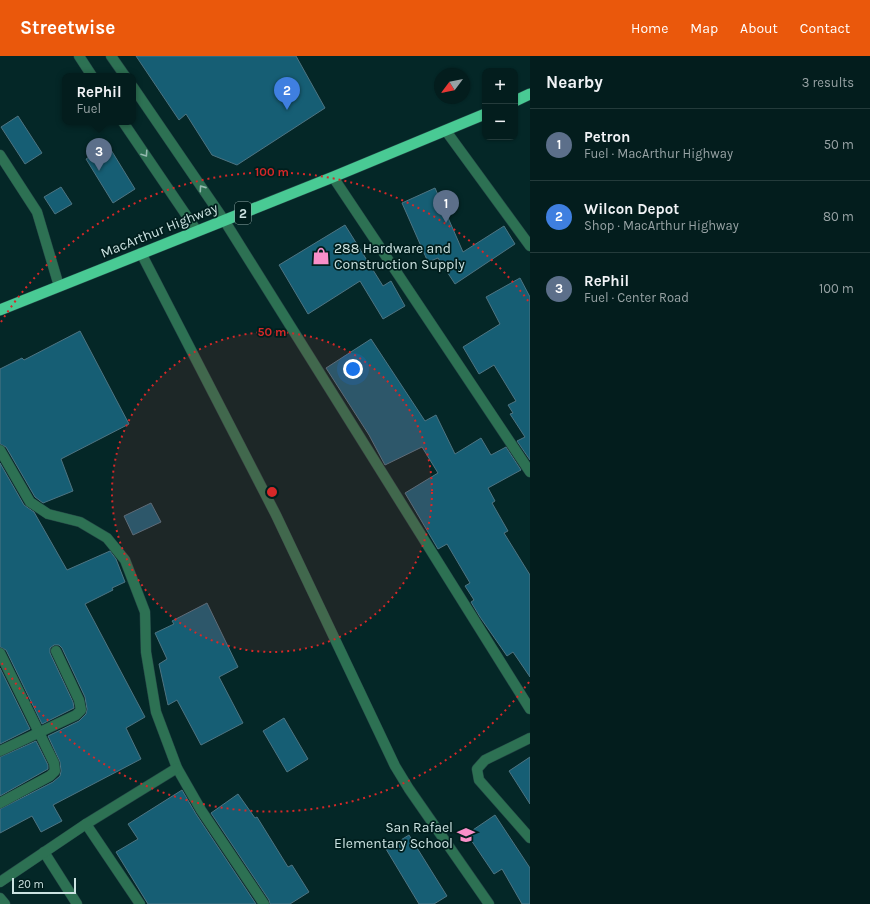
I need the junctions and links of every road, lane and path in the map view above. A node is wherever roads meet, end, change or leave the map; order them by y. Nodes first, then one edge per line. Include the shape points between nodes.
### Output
1 (79, 56) edge
2 (112, 56) edge
3 (90, 73) edge
4 (123, 73) edge
5 (136, 91) edge
6 (530, 94) edge
7 (518, 100) edge
8 (482, 115) edge
9 (126, 125) edge
10 (446, 131) junction
11 (0, 155) edge
12 (333, 177) junction
13 (224, 220) junction
14 (197, 231) junction
15 (530, 246) edge
16 (141, 253) junction
17 (59, 286) junction
18 (0, 310) edge
19 (0, 450) edge
20 (530, 472) edge
21 (56, 651) dead end
22 (0, 653) edge
23 (530, 709) edge
24 (39, 733) junction
25 (530, 738) edge
26 (0, 751) edge
27 (177, 768) junction
28 (0, 804) edge
29 (86, 824) junction
30 (530, 838) edge
31 (44, 852) junction
32 (0, 882) edge
33 (0, 898) edge
34 (5, 904) edge
35 (77, 904) edge
36 (140, 904) edge
37 (264, 904) edge
38 (489, 904) edge

1 - 3 street
2 - 4 street
13 -> 5 street
6 - 7 highway
8 - 10 highway, MacArthur Highway / 2
9 -> 14 street
10 - 12 highway, MacArthur Highway / 2
10 - 15 street
11 - 17 street via 37,212
12 - 13 highway, MacArthur Highway / 2
12 - 20 street
13 - 14 highway, MacArthur Highway / 2
13 - 23 street
14 - 16 highway, MacArthur Highway / 2
16 - 17 highway, MacArthur Highway / 2
16 - 38 street via 276,515 395,766
17 - 18 highway, MacArthur Highway / 2
19 - 27 street via 30,502 48,514 80,522 108,538 125,560 145,612 146,652 156,712
21 - 24 street via 82,710
22 - 24 street
24 - 26 street
24 - 28 street via 56,771
25 - 30 street via 485,760 477,769 479,780
27 - 29 street
27 - 37 street via 201,810
29 - 31 street
29 - 36 street
31 - 32 street
31 - 35 street
33 - 34 street

